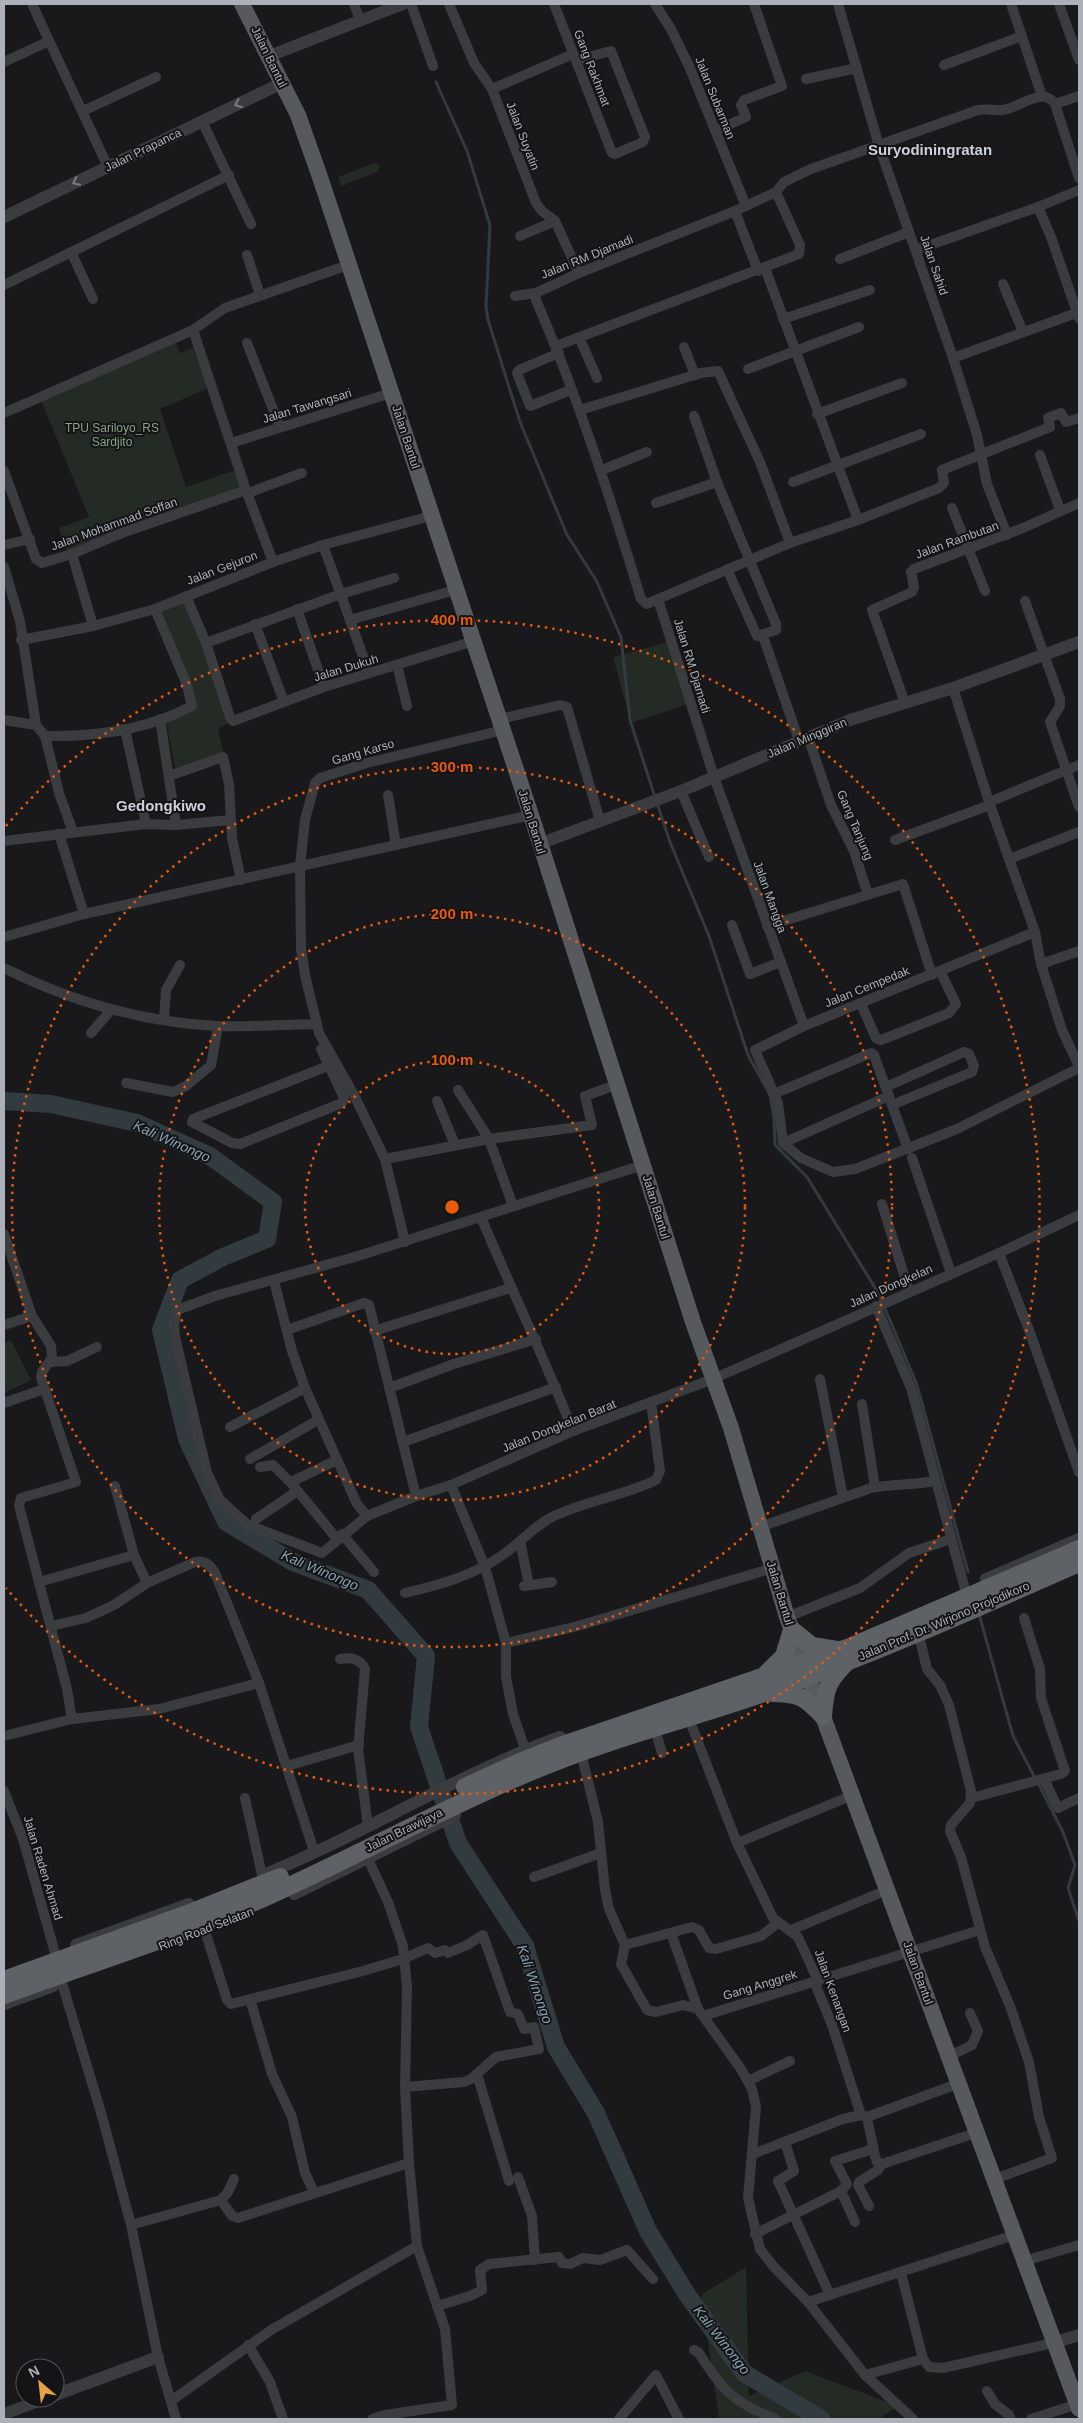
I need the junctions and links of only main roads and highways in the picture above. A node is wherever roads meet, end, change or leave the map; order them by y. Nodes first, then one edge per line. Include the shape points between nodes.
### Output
1 (242, 4) edge
2 (1079, 1549) edge
3 (1079, 1563) edge
4 (789, 1623) junction
5 (845, 1655) junction
6 (804, 1664) junction
7 (762, 1686) junction
8 (726, 1697) junction
9 (823, 1716) junction
10 (478, 1787) junction
11 (395, 1828) junction
12 (4, 1980) edge
13 (4, 1995) edge
14 (1078, 2406) edge

1 - 4 main road, Jalan Bantul via 305,134 532,815 616,1085 731,1428
2 - 5 highway, Jalan Prof. Dr. Wirjono Projodikoro via 870,1638
3 - 5 highway, Jalan Prof. Dr. Wirjono Projodikoro via 918,1631
4 - 5 highway via 812,1646
4 - 6 main road, Jalan Bantul
4 - 7 highway via 784,1656
5 - 6 highway, Jalan Prof. Dr. Wirjono Projodikoro
5 - 9 highway via 828,1684
6 - 7 highway, Jalan Brawijaya
6 - 9 main road, Jalan Bantul
7 - 8 highway, Jalan Brawijaya
7 - 9 highway via 800,1696
8 - 10 highway, Jalan Brawijaya via 539,1772
8 - 10 highway, Jalan Brawijaya via 557,1748
9 - 14 main road, Jalan Bantul
10 - 11 highway, Jalan Brawijaya
11 - 12 highway, Jalan Brawijaya via 188,1914
11 - 13 highway, Jalan Brawijaya via 290,1886 32,1990

